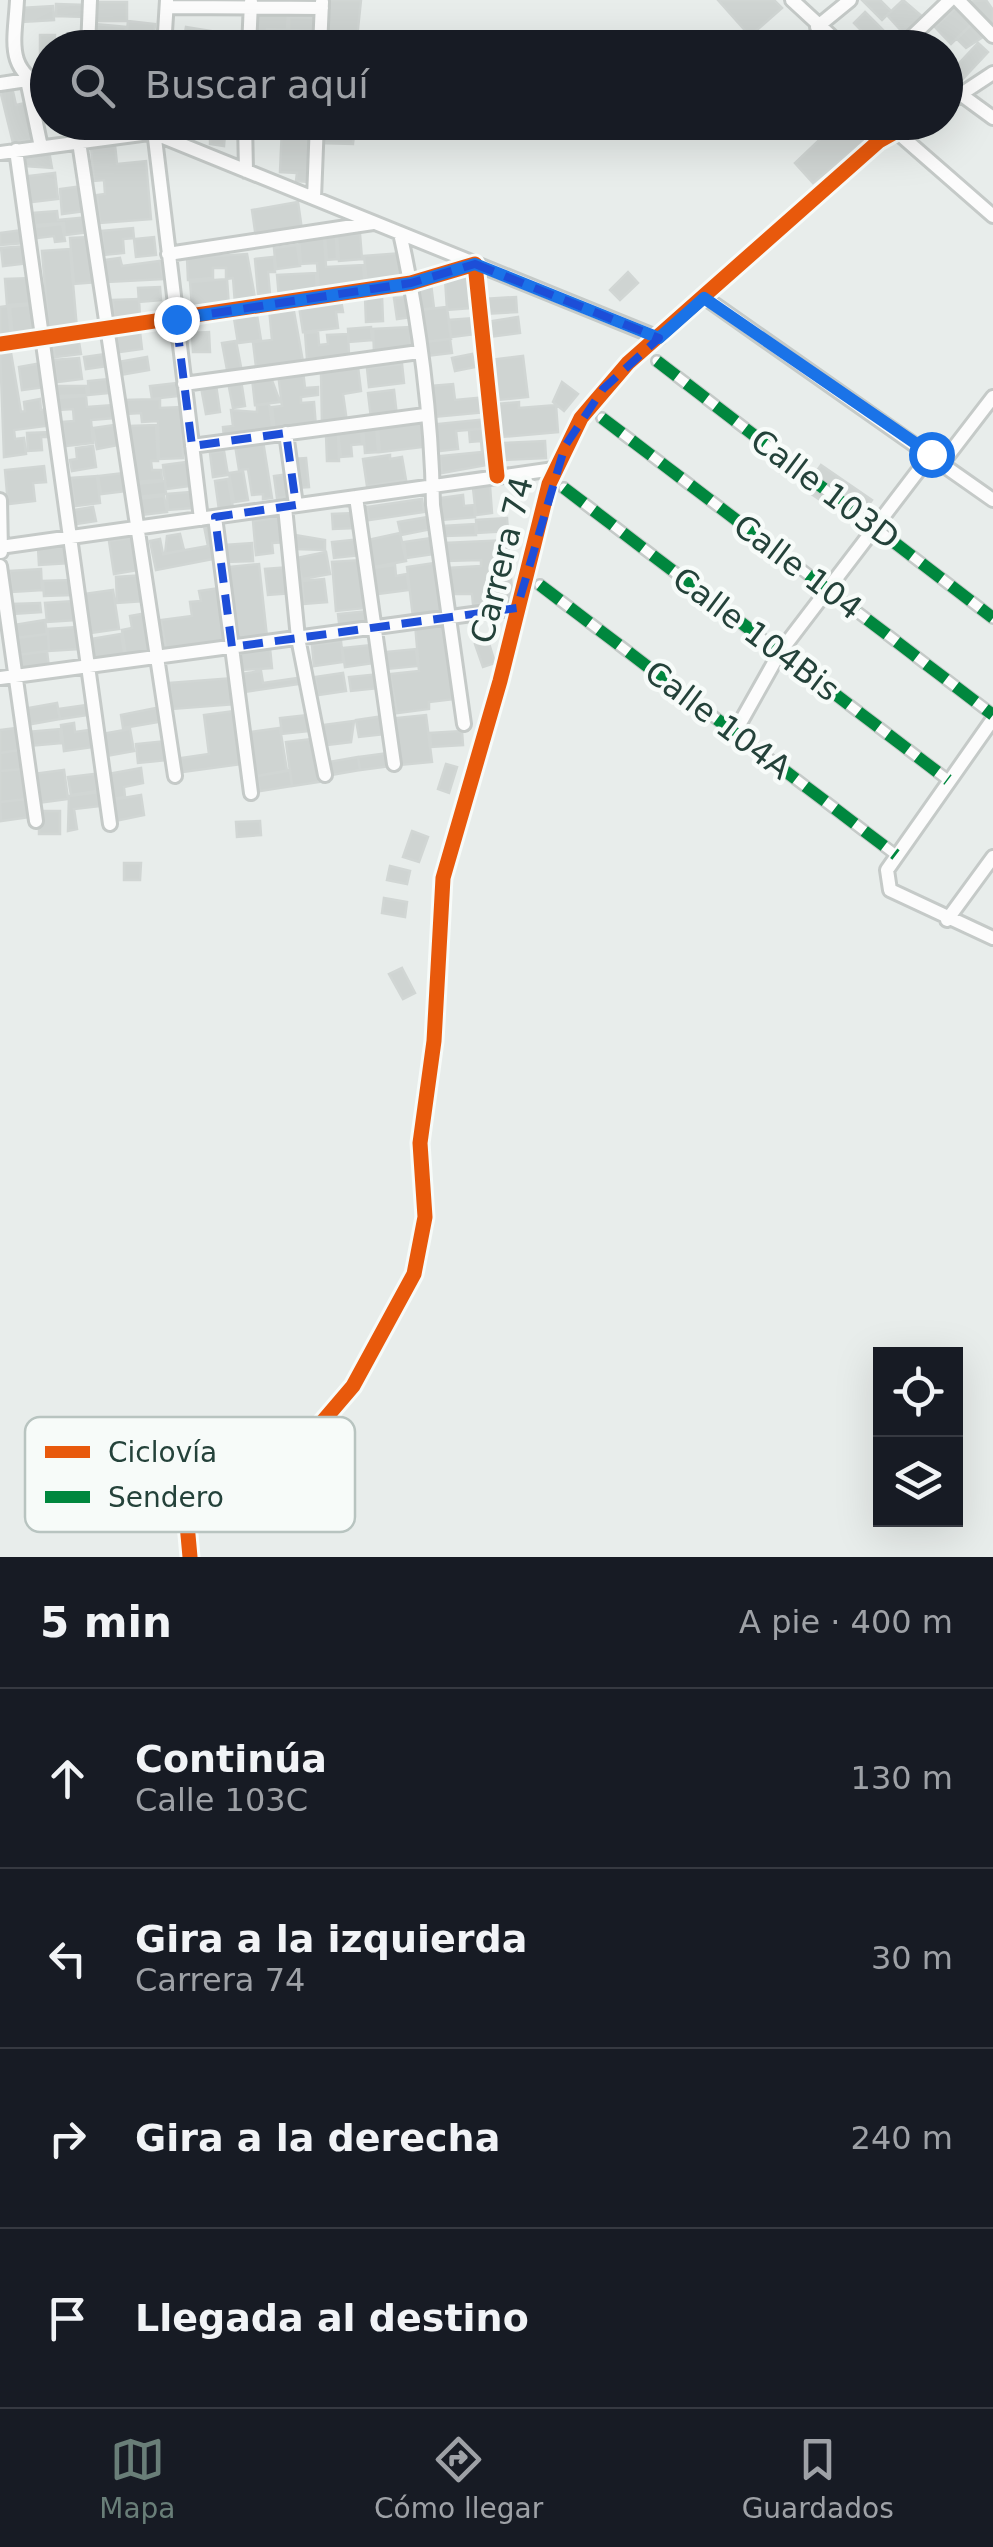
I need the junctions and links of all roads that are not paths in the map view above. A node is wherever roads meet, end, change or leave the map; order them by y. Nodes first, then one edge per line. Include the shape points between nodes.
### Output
1 (17, 0) edge
2 (90, 0) edge
3 (792, 0) edge
4 (850, 0) edge
5 (950, 0) edge
6 (958, 0) edge
7 (167, 3) edge
8 (251, 4) edge
9 (322, 4) edge
10 (818, 27) junction
11 (89, 30) edge
12 (165, 30) edge
13 (250, 30) edge
14 (321, 30) edge
15 (822, 30) edge
16 (919, 30) edge
17 (993, 36) edge
18 (993, 73) edge
19 (28, 80) junction
20 (0, 84) edge
21 (30, 90) edge
22 (963, 96) joint
23 (993, 118) edge
24 (40, 140) edge
25 (90, 140) edge
26 (154, 140) edge
27 (179, 140) edge
28 (245, 140) edge
29 (316, 140) edge
30 (879, 140) edge
31 (907, 140) edge
32 (79, 142) junction
33 (41, 147) junction
34 (16, 150) junction
35 (0, 152) edge
36 (246, 171) junction
37 (314, 198) junction
38 (993, 216) edge
39 (374, 223) junction
40 (400, 233) junction
41 (168, 254) junction
42 (475, 264) junction
43 (412, 283) junction
44 (704, 298) junction
45 (176, 319) junction
46 (107, 330) junction
47 (659, 338) junction
48 (42, 340) junction
49 (0, 344) edge
50 (418, 352) junction
51 (657, 361) dead end
52 (184, 384) junction
53 (993, 397) edge
54 (426, 415) junction
55 (602, 418) dead end
56 (286, 432) junction
57 (192, 446) junction
58 (937, 458) junction
59 (554, 469) junction
60 (497, 476) junction
61 (433, 486) junction
62 (564, 488) dead end
63 (356, 497) junction
64 (0, 500) edge
65 (993, 500) edge
66 (291, 506) junction
67 (208, 518) junction
68 (136, 528) junction
69 (875, 528) junction
70 (72, 537) junction
71 (1, 547) edge
72 (0, 565) edge
73 (540, 585) dead end
74 (827, 588) junction
75 (518, 608) junction
76 (448, 618) junction
77 (993, 618) edge
78 (374, 628) junction
79 (298, 638) junction
80 (232, 647) junction
81 (780, 652) junction
82 (159, 657) junction
83 (85, 667) junction
84 (7, 677) edge
85 (464, 724) dead end
86 (991, 724) edge
87 (735, 732) junction
88 (394, 764) dead end
89 (324, 775) dead end
90 (175, 776) dead end
91 (948, 780) junction
92 (251, 793) dead end
93 (36, 821) dead end
94 (110, 824) dead end
95 (896, 856) junction
96 (993, 858) edge
97 (947, 920) junction
98 (993, 938) edge
99 (326, 1417) edge
100 (188, 1532) edge
101 (190, 1557) edge

1 - 19 street via 14,48
2 - 11 street
3 - 10 street
4 - 10 street
5 - 16 street
6 - 17 street
7 - 8 street
7 - 12 street
8 - 9 street
8 - 13 street
9 - 14 street
10 - 15 street
18 - 22 street
19 - 20 street
19 - 21 street
22 - 23 street
24 - 33 street
25 - 32 street
26 - 41 street
27 - 36 street
28 - 36 street
29 - 37 street
30 - 44 street, Carrera 74
31 - 38 street
32 - 33 street
32 - 46 street
33 - 34 street
34 - 35 street
34 - 48 street
36 - 37 street
37 - 39 street
39 - 40 street
39 - 41 street
40 - 42 street
40 - 43 street
41 - 45 street
42 - 43 street
42 - 47 street
42 - 60 street
43 - 45 street
43 - 50 street
44 - 47 street, Carrera 74
44 - 58 street
45 - 46 street
45 - 52 street
46 - 48 street
46 - 68 street
47 - 59 street, Carrera 74 via 603,389
48 - 49 street
48 - 70 street
50 - 52 street
50 - 54 street
51 - 69 street, Calle 103D
52 - 57 street
53 - 58 street
54 - 56 street
54 - 61 street
55 - 74 street, Calle 104
56 - 57 street
56 - 66 street
57 - 67 street
58 - 65 street
58 - 69 street
59 - 60 street
59 - 75 street, Carrera 74
60 - 61 street
61 - 63 street
61 - 76 street
62 - 81 street, Calle 104Bis
63 - 66 street
63 - 78 street
64 - 71 street
66 - 67 street
66 - 79 street
67 - 68 street
67 - 80 street
68 - 70 street
68 - 82 street
69 - 74 street
69 - 77 street, Calle 103D
70 - 71 street
70 - 83 street
71 - 72 street
72 - 84 street
73 - 87 street, Calle 104A
74 - 81 street
74 - 86 street, Calle 104
75 - 76 street
75 - 99 street, Carrera 74 via 443,878 434,1041 420,1143 423,1244 414,1274 353,1386
76 - 78 street
76 - 85 street
78 - 79 street
78 - 88 street
79 - 80 street
79 - 89 street
80 - 82 street
80 - 92 street
81 - 87 street
81 - 91 street, Calle 104Bis
82 - 83 street
82 - 90 street
83 - 84 street
83 - 94 street
84 - 93 street
86 - 91 street
87 - 95 street, Calle 104A
91 - 95 street
95 - 97 street via 887,870 890,890
96 - 97 street
97 - 98 street
100 - 101 street, Carrera 74

